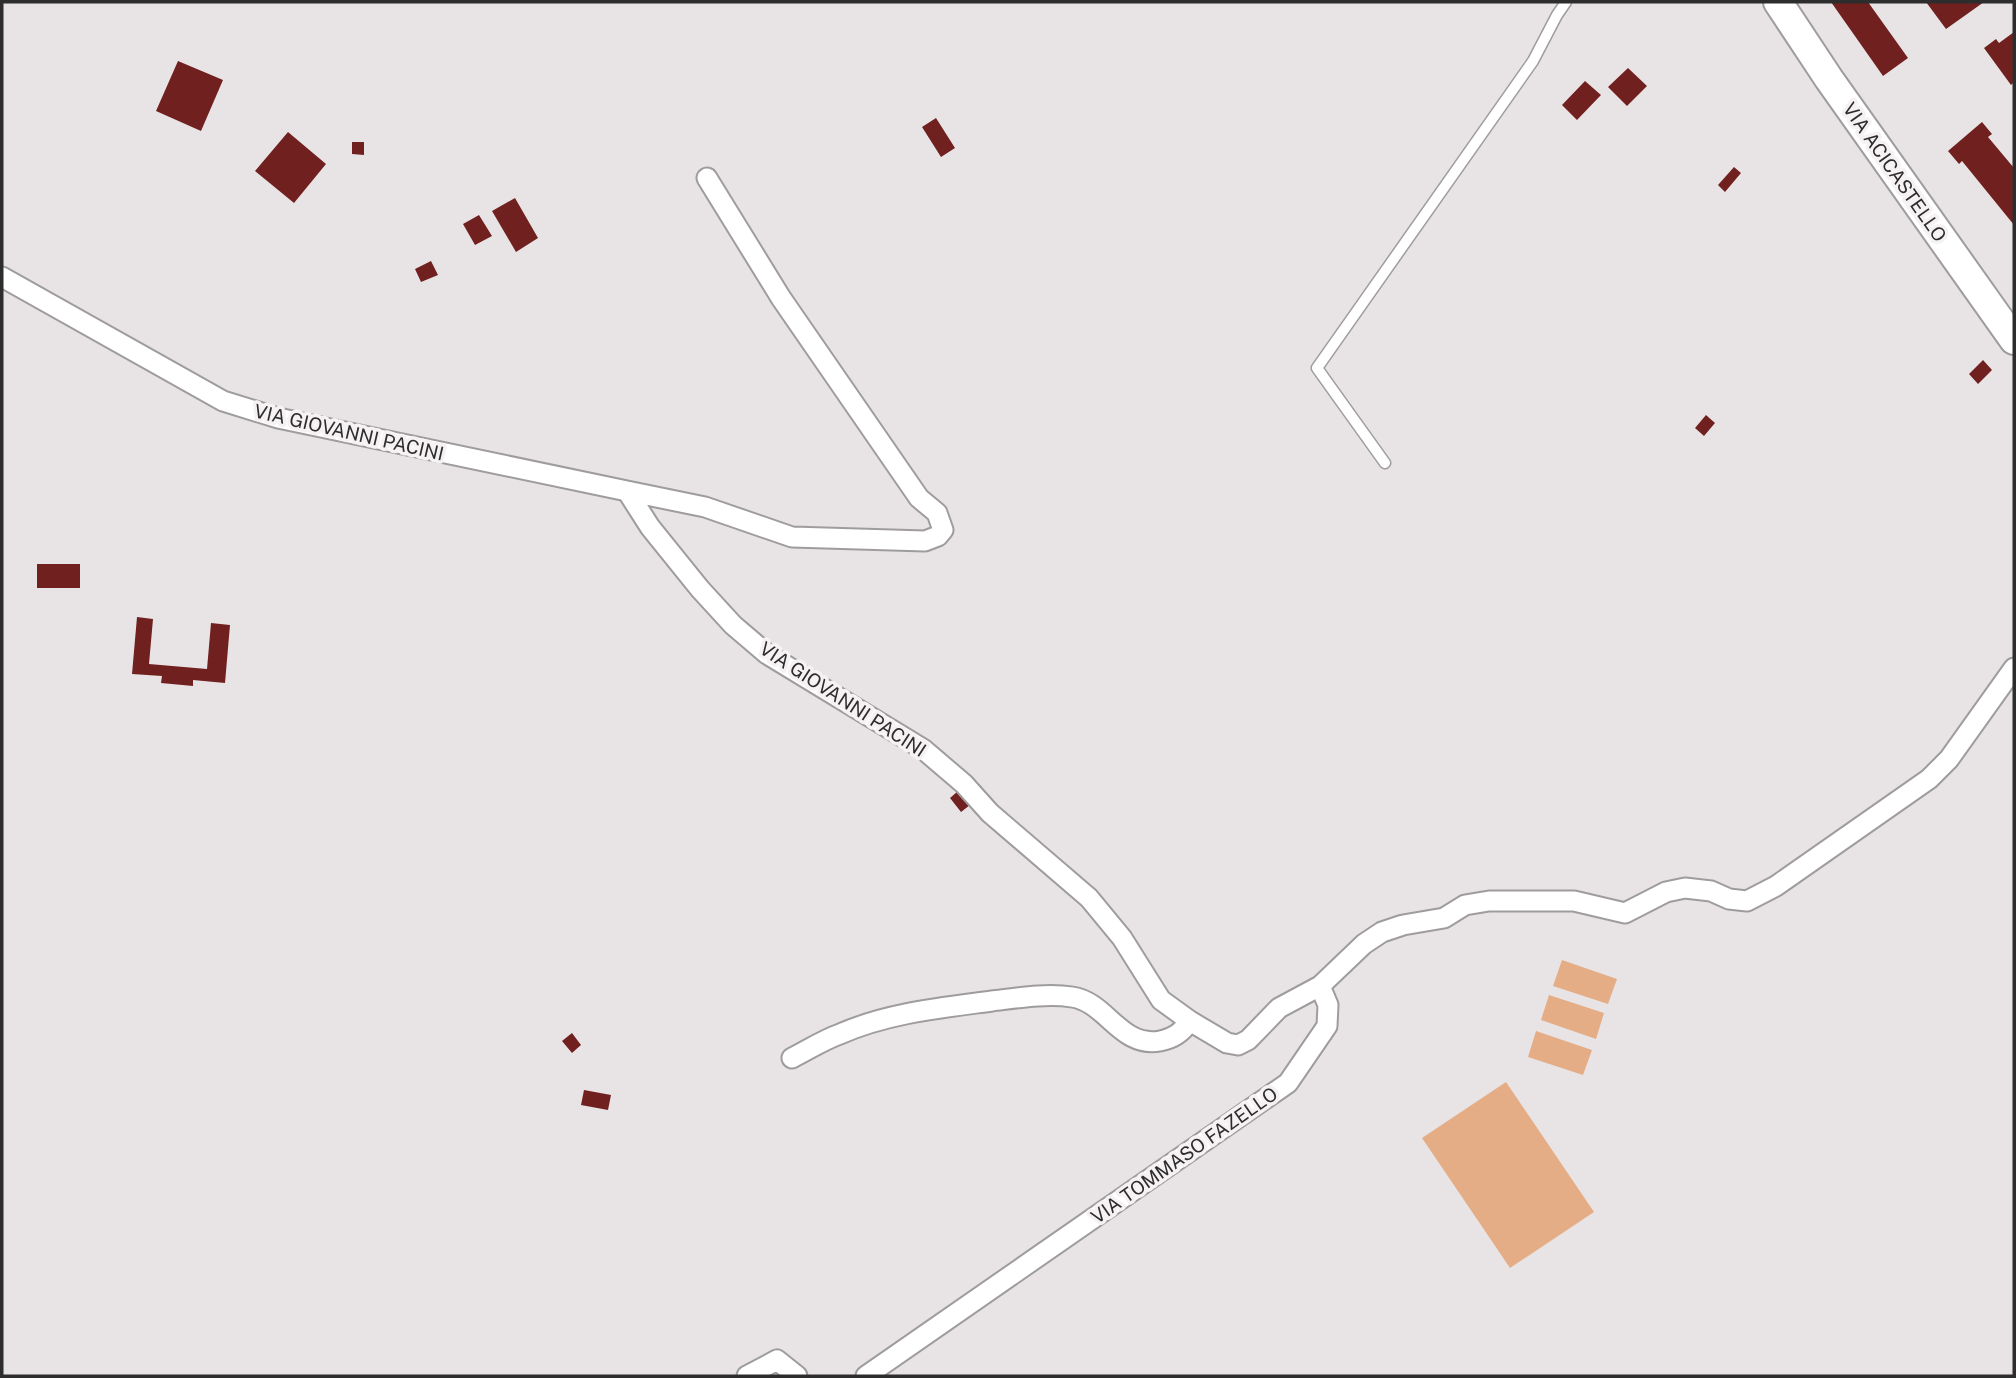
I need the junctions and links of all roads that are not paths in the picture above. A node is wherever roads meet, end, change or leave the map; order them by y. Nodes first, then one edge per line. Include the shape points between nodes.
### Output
1 (1566, 2) edge
2 (1778, 2) edge
3 (707, 178) dead end
4 (2, 277) edge
5 (2014, 340) edge
6 (1385, 463) dead end
7 (627, 491) junction
8 (2014, 668) edge
9 (1320, 986) junction
10 (1190, 1021) junction
11 (792, 1058) dead end
12 (747, 1376) edge
13 (797, 1376) edge
14 (866, 1376) edge

1 - 6 lane via 1533,61 1317,369
2 - 5 main road, VIA ACICASTELLO
3 - 7 street via 781,298 919,498 937,513 943,530 925,541 792,537 705,507
4 - 7 street, VIA GIOVANNI PACINI via 223,401 278,418
7 - 10 street, VIA GIOVANNI PACINI via 691,579 733,625 767,654 923,749 964,784 990,813 1089,898 1122,938 1161,1000
8 - 9 street via 1949,760 1929,779 1776,886 1747,901 1685,888 1666,892 1625,913 1574,901 1465,905 1444,918 1382,932
9 - 10 street, VIA GIOVANNI PACINI via 1279,1008 1238,1045
9 - 14 street, VIA TOMMASO FAZELLO via 1328,1005 1327,1027 1288,1083
10 - 11 street via 1173,1038 1148,1042 1129,1036 1080,999 1014,998 888,1018 840,1033
12 - 13 street via 777,1360

